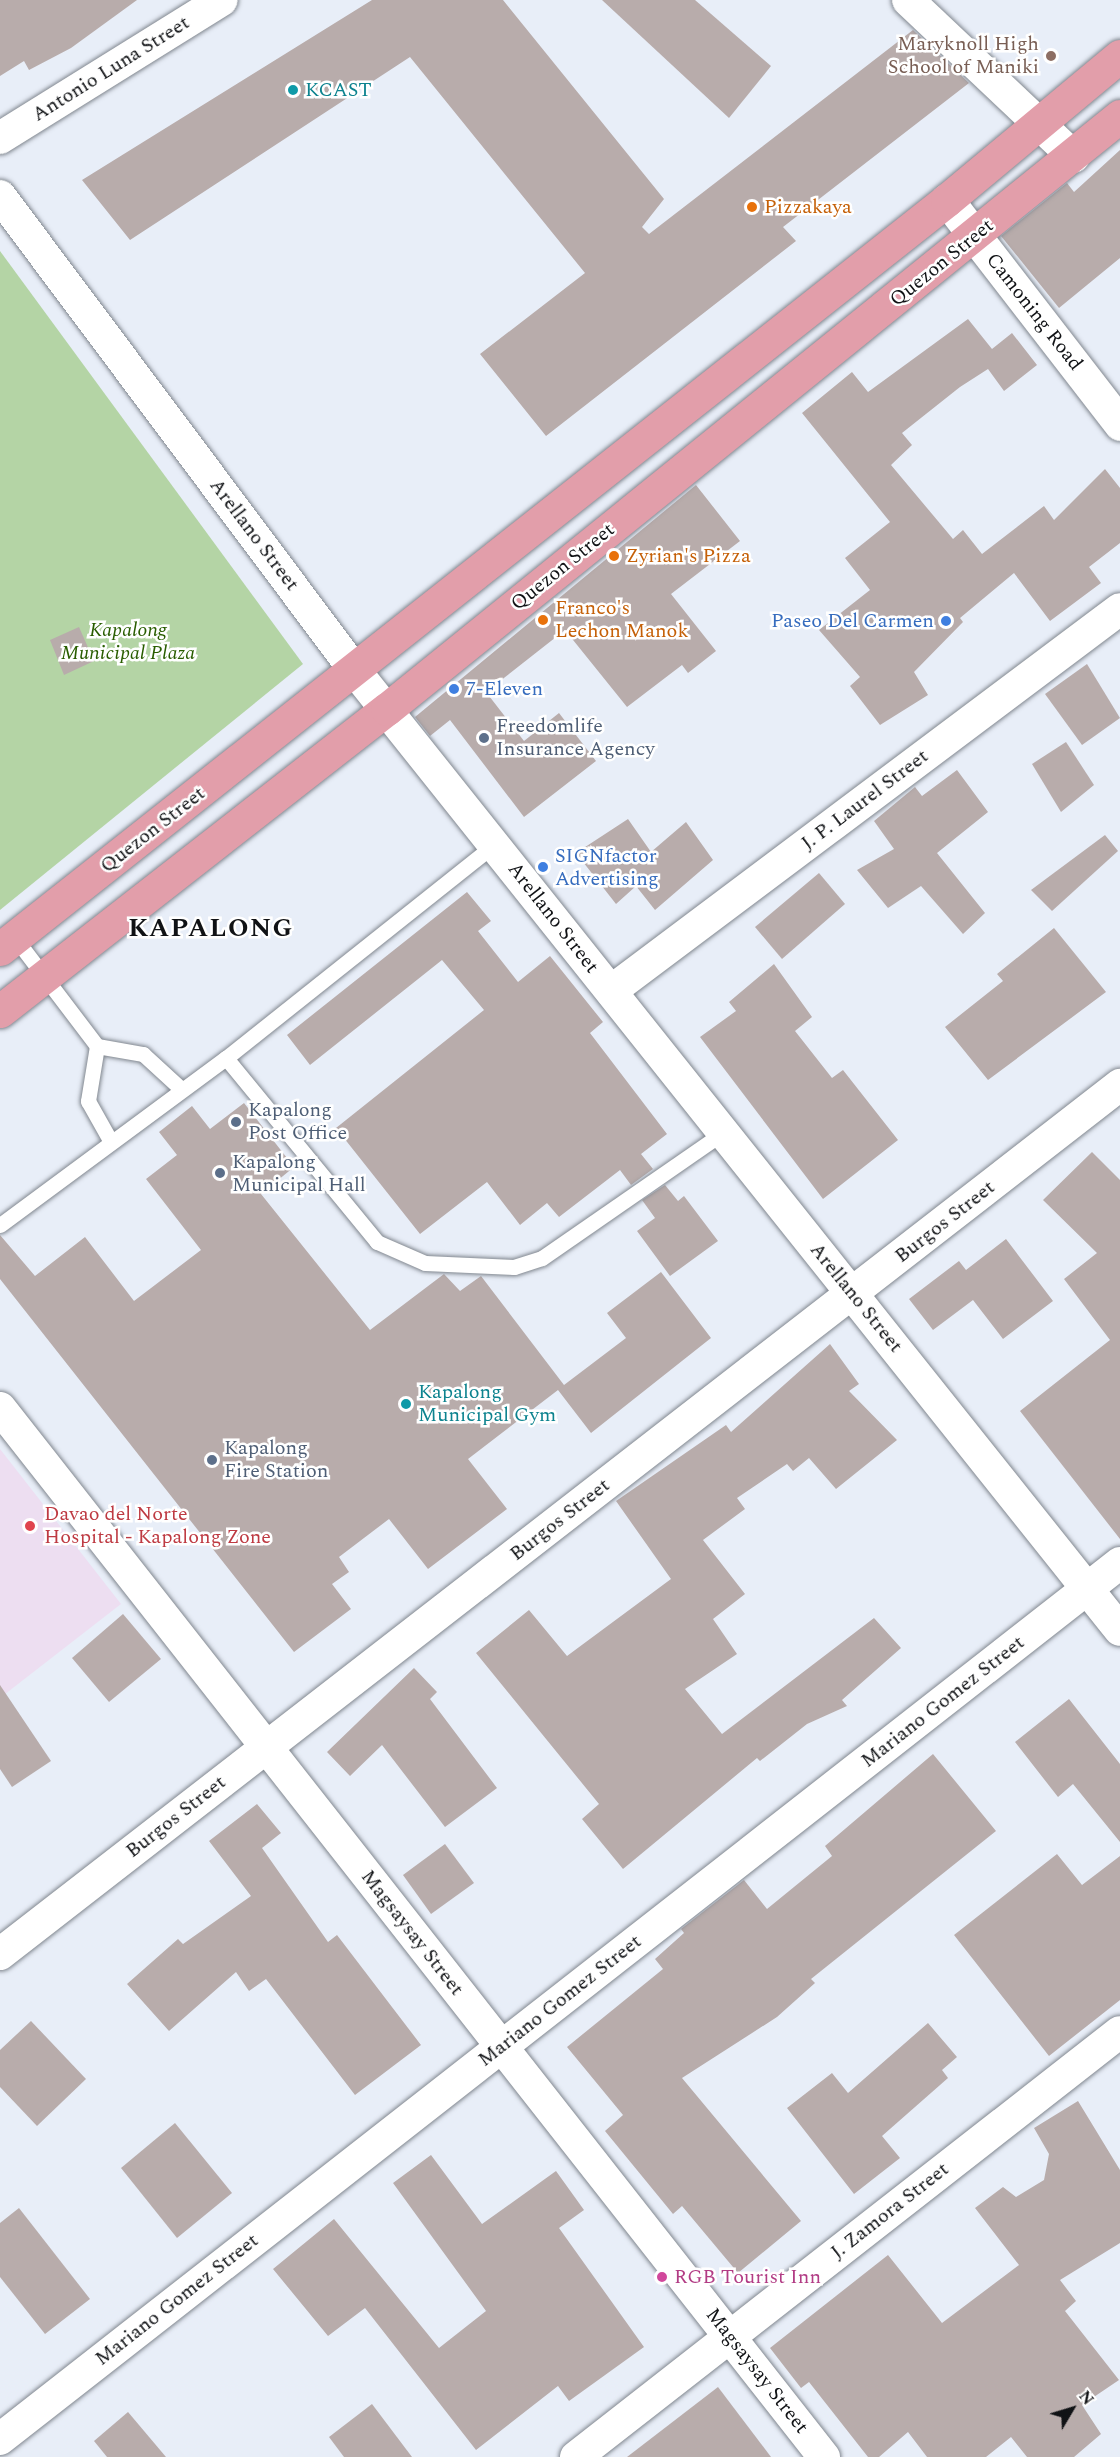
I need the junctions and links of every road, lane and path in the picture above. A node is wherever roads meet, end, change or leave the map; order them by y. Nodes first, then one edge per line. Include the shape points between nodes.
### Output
1 (222, 0) edge
2 (908, 0) edge
3 (1120, 56) edge
4 (1120, 116) edge
5 (1041, 125) junction
6 (0, 138) edge
7 (1074, 157) junction
8 (0, 196) edge
9 (947, 201) junction
10 (975, 236) junction
11 (1120, 424) edge
12 (1120, 609) edge
13 (356, 672) junction
14 (387, 709) junction
15 (495, 844) junction
16 (7, 943) edge
17 (44, 976) junction
18 (611, 991) junction
19 (0, 1011) edge
20 (97, 1046) junction
21 (226, 1058) junction
22 (1120, 1085) edge
23 (180, 1088) junction
24 (724, 1132) junction
25 (110, 1140) junction
26 (0, 1225) edge
27 (853, 1294) junction
28 (0, 1408) edge
29 (1120, 1563) edge
30 (1087, 1589) junction
31 (1120, 1630) edge
32 (267, 1747) junction
33 (0, 1954) edge
34 (1120, 2032) edge
35 (501, 2047) junction
36 (728, 2335) junction
37 (0, 2439) edge
38 (576, 2457) edge
39 (824, 2457) edge

1 - 6 street, Antonio Luna Street
2 - 5 street
3 - 5 highway, Quezon Street
4 - 7 highway, Quezon Street
5 - 7 street
5 - 9 highway, Quezon Street
7 - 10 highway, Quezon Street
8 - 13 street, Arellano Street
9 - 10 street, Camoning Road
9 - 13 highway, Quezon Street
10 - 11 street, Camoning Road
10 - 14 highway, Quezon Street
12 - 18 street, J. P. Laurel Street
13 - 14 street, Arellano Street
13 - 16 highway, Quezon Street
14 - 15 street, Arellano Street
14 - 17 highway, Quezon Street
15 - 18 street, Arellano Street
15 - 21 lane
16 - 17 lane
17 - 19 highway, Quezon Street
17 - 20 lane
18 - 24 street, Arellano Street
20 - 23 lane via 143,1054
20 - 25 lane via 88,1101
21 - 23 lane
21 - 24 lane via 377,1242 425,1263 514,1267 542,1258
22 - 27 street, Burgos Street
23 - 25 lane
24 - 27 street, Arellano Street
25 - 26 lane
27 - 30 street, Arellano Street
27 - 32 street, Burgos Street
28 - 32 street, Magsaysay Street
29 - 30 street, Mariano Gomez Street
30 - 31 street, Arellano Street
30 - 35 street, Mariano Gomez Street
32 - 33 street, Burgos Street
32 - 35 street, Magsaysay Street
34 - 36 street, J. Zamora Street
35 - 36 street, Magsaysay Street
35 - 37 street, Mariano Gomez Street
36 - 38 street, J. Zamora Street
36 - 39 street, Magsaysay Street

